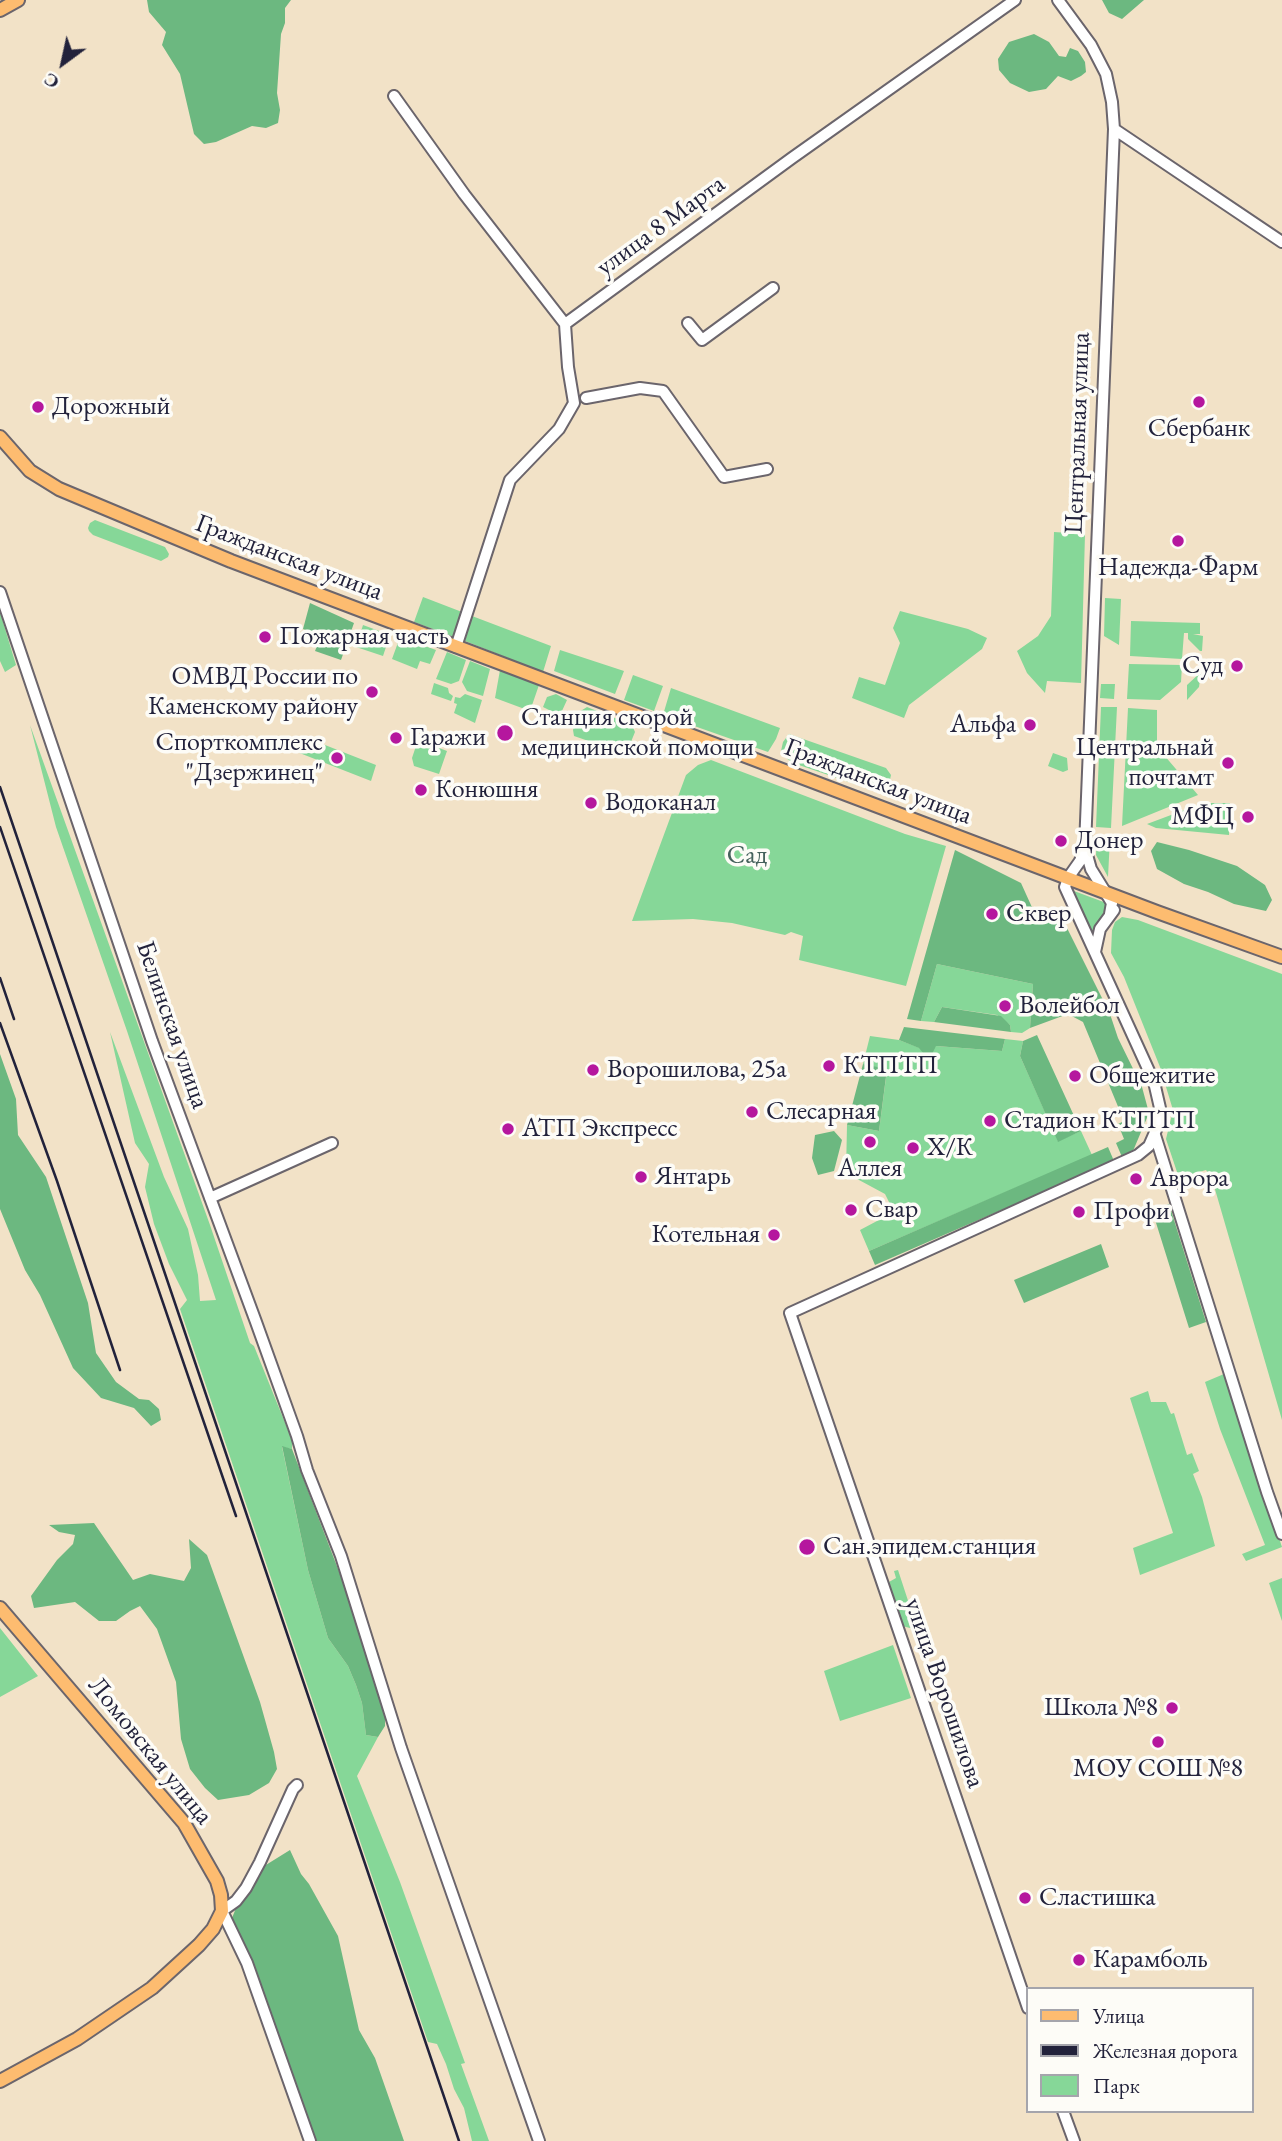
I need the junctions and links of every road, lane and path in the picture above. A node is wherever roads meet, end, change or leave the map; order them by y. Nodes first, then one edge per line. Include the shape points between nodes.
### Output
1 (18, 0) edge
2 (1015, 0) edge
3 (1058, 0) edge
4 (0, 10) edge
5 (394, 96) dead end
6 (1114, 130) junction
7 (1282, 241) edge
8 (773, 288) dead end
9 (688, 323) dead end
10 (565, 324) junction
11 (586, 398) dead end
12 (1, 442) edge
13 (768, 469) dead end
14 (0, 592) edge
15 (456, 647) junction
16 (1085, 845) junction
17 (1054, 873) junction
18 (1068, 878) junction
19 (1089, 880) junction
20 (1066, 892) junction
21 (1107, 893) junction
22 (1124, 900) junction
23 (1110, 914) junction
24 (1095, 955) junction
25 (1282, 957) edge
26 (1155, 1135) junction
27 (332, 1143) dead end
28 (210, 1198) junction
29 (1282, 1534) edge
30 (0, 1608) edge
31 (297, 1785) dead end
32 (222, 1912) junction
33 (1026, 2002) edge
34 (0, 2081) edge
35 (1064, 2113) edge
36 (310, 2141) edge
37 (539, 2141) edge
38 (1074, 2141) edge

1 - 4 main road
2 - 10 street, улица 8 Марта
3 - 6 street, Центральная улица via 1106,74
5 - 10 street
6 - 7 street
6 - 16 street, Центральная улица
8 - 9 street via 702,340
10 - 15 street via 575,402 559,429 510,480
11 - 13 street via 640,388 663,391 724,477
12 - 15 main road, Гражданская улица via 30,471 81,500
14 - 28 street, Белинская улица
15 - 17 main road, Гражданская улица
16 - 18 street, Центральная улица
16 - 19 street
17 - 18 main road, Гражданская улица
17 - 20 street
18 - 19 main road, Гражданская улица
18 - 20 street, Центральная улица
19 - 21 main road, Гражданская улица
20 - 24 street
21 - 22 main road, Гражданская улица
21 - 23 street via 1112,903
22 - 23 street
22 - 25 main road, Гражданская улица
23 - 24 street via 1100,929
24 - 26 street via 1154,1082 1160,1108
26 - 29 street
26 - 33 street, улица Ворошилова via 1138,1155 790,1313
27 - 28 street
28 - 37 street, Белинская улица via 341,1556 401,1748
30 - 32 main road, Ломовская улица via 184,1823 217,1881
31 - 32 street via 246,1888
32 - 34 main road via 200,1945 152,1988 77,2039
32 - 36 street via 247,1963
35 - 38 street

